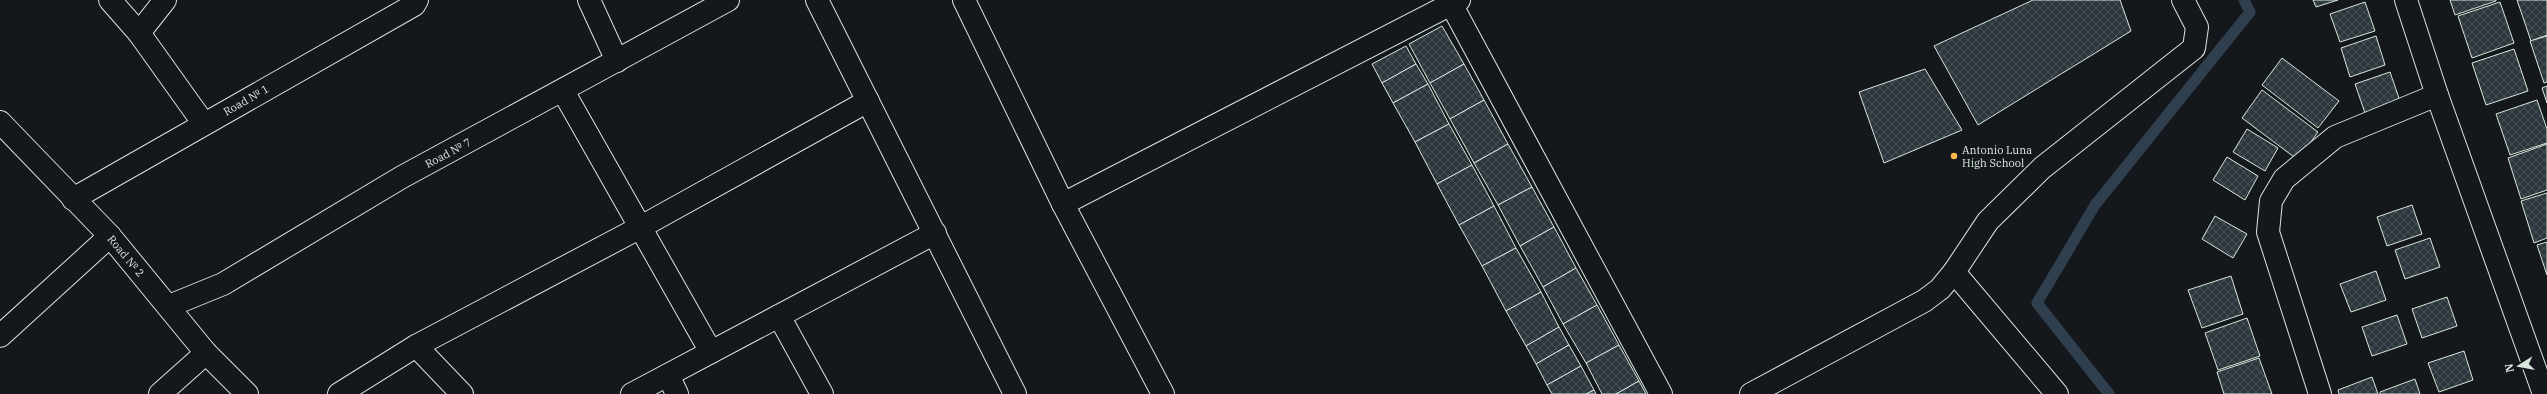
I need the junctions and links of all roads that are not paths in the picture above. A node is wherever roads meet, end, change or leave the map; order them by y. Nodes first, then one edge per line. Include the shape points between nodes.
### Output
1 (110, 0) edge
2 (165, 0) edge
3 (417, 0) edge
4 (589, 0) edge
5 (728, 0) edge
6 (817, 0) edge
7 (964, 0) edge
8 (2183, 0) edge
9 (2406, 0) edge
10 (1453, 1) edge
11 (139, 33) junction
12 (617, 61) junction
13 (563, 91) junction
14 (2437, 96) junction
15 (868, 101) junction
16 (204, 124) junction
17 (1, 126) edge
18 (73, 199) junction
19 (1063, 204) junction
20 (639, 228) junction
21 (935, 233) junction
22 (110, 236) junction
23 (1954, 272) junction
24 (169, 306) junction
25 (779, 316) junction
26 (0, 336) edge
27 (416, 346) junction
28 (711, 352) junction
29 (206, 353) junction
30 (672, 384) edge
31 (160, 394) edge
32 (247, 394) edge
33 (339, 394) edge
34 (462, 394) edge
35 (632, 394) edge
36 (822, 394) edge
37 (1015, 394) edge
38 (1163, 394) edge
39 (1661, 394) edge
40 (1751, 394) edge
41 (2057, 394) edge
42 (2320, 394) edge
43 (2544, 394) edge

1 - 11 street
2 - 11 street
3 - 16 street, Road № 1 via 414,5
4 - 12 street
5 - 12 street, Road № 7
6 - 15 street
7 - 19 street
8 - 23 street via 2197,27 2194,48 2042,168 1988,221
9 - 14 street
10 - 19 street
10 - 39 street
11 - 16 street
12 - 13 street, Road № 7
13 - 20 street
13 - 24 street, Road № 7 via 402,177 223,284
14 - 42 street via 2335,137 2284,179 2271,201 2268,232
14 - 43 street
15 - 20 street
15 - 21 street
16 - 18 street, Road № 1
17 - 18 street, Road № 2
18 - 22 street, Road № 2
19 - 38 street
20 - 27 street
20 - 28 street
21 - 25 street
21 - 37 street
22 - 24 street, Road № 2
22 - 26 street
23 - 40 street via 1940,289 1924,301
23 - 41 street
24 - 29 street, Road № 2
25 - 28 street
25 - 36 street
27 - 33 street
27 - 34 street
28 - 30 street
29 - 31 street
29 - 32 street, Road № 2
30 - 35 street

